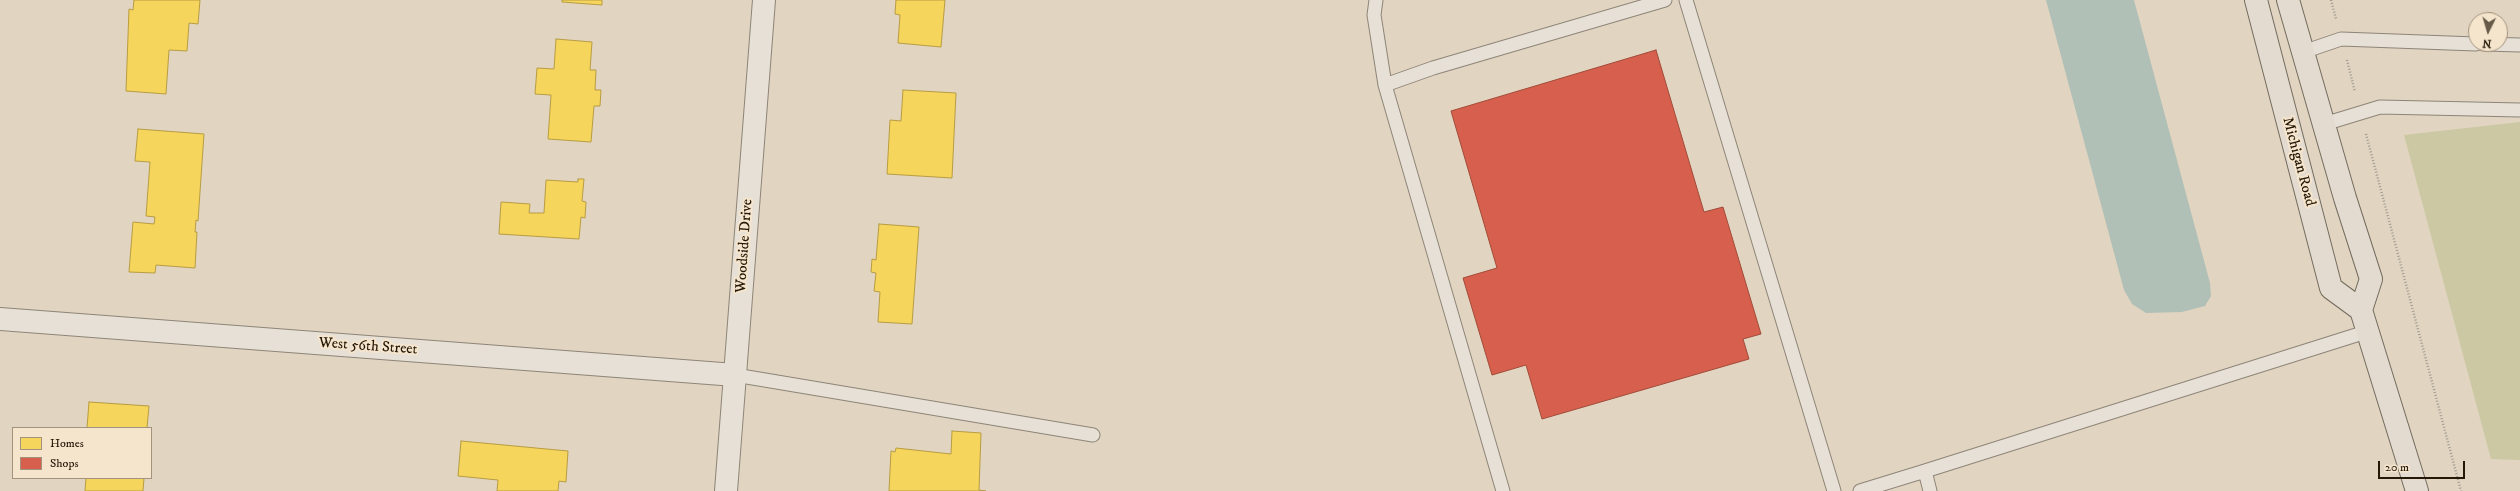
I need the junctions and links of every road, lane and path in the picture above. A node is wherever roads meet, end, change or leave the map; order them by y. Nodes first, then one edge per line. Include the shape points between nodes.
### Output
1 (764, 0) edge
2 (1376, 0) edge
3 (1665, 0) edge
4 (1686, 0) edge
5 (2256, 0) edge
6 (2288, 0) edge
7 (2331, 0) edge
8 (2341, 39) junction
9 (2468, 44) edge
10 (2508, 45) edge
11 (2520, 45) edge
12 (2303, 52) junction
13 (1385, 85) junction
14 (2520, 110) edge
15 (2361, 114) junction
16 (2324, 124) junction
17 (2361, 310) junction
18 (0, 319) edge
19 (2369, 331) junction
20 (736, 375) junction
21 (1093, 435) dead end
22 (1925, 471) junction
23 (726, 491) edge
24 (1503, 491) edge
25 (1834, 491) edge
26 (1860, 491) edge
27 (1930, 491) edge
28 (2417, 491) edge
29 (2462, 491) edge

1 - 20 street, Woodside Drive
2 - 13 lane via 1374,15
3 - 13 lane via 1433,68
4 - 25 lane
5 - 17 main road, Michigan Road via 2331,288
6 - 12 main road
7 - 8 path
8 - 9 lane
8 - 12 lane
8 - 15 path
10 - 11 lane
12 - 16 main road
13 - 24 lane
14 - 15 lane via 2380,107
15 - 16 lane
15 - 29 path
16 - 17 main road via 2371,279
17 - 19 main road
18 - 20 street, West 56th Street
19 - 22 lane
19 - 28 main road
20 - 21 lane
20 - 23 street, Woodside Drive
22 - 26 lane
22 - 27 lane

